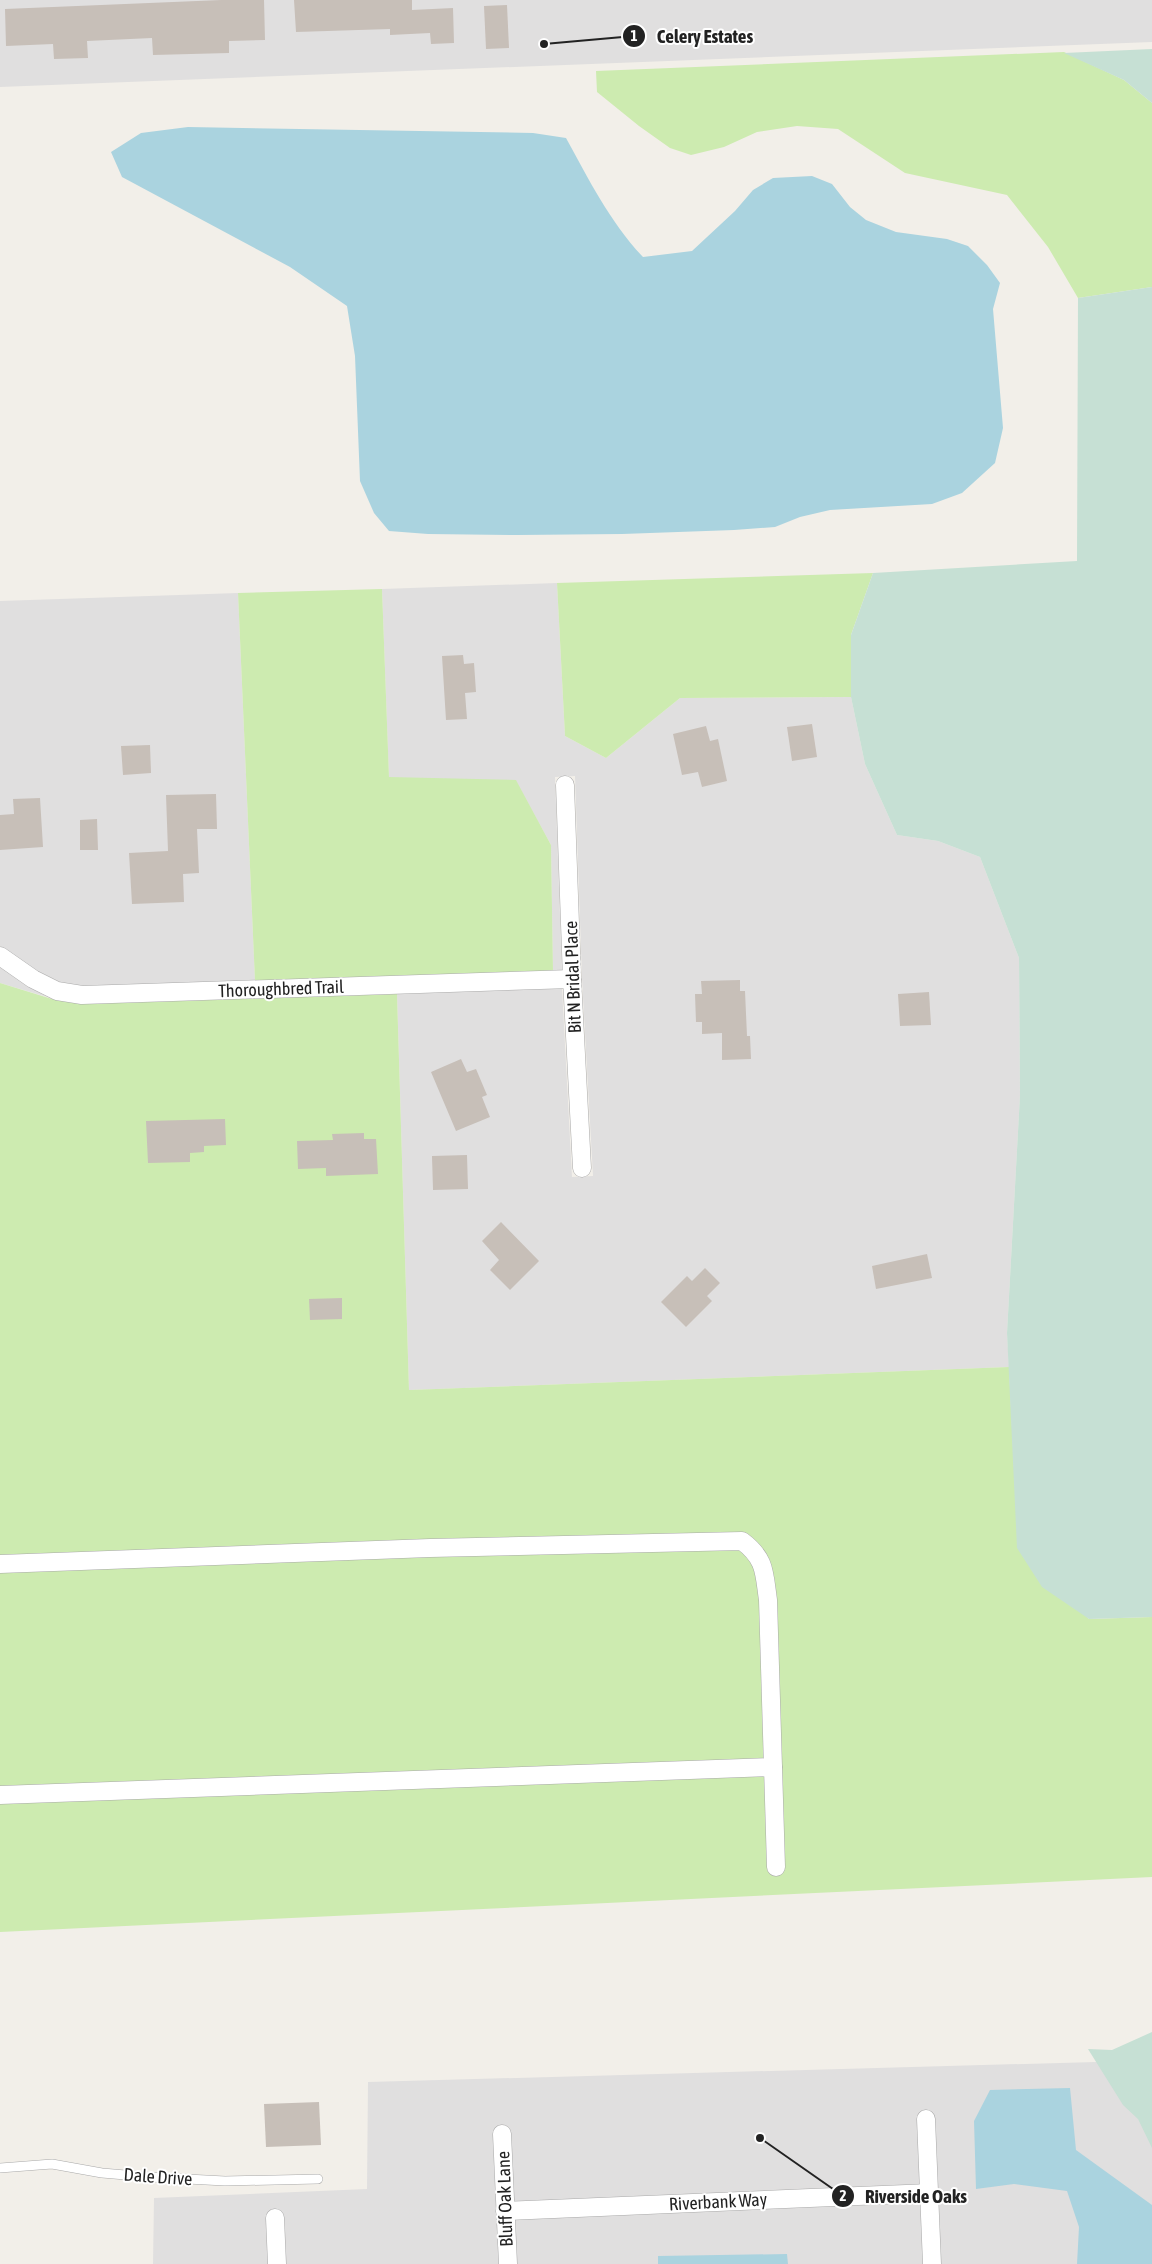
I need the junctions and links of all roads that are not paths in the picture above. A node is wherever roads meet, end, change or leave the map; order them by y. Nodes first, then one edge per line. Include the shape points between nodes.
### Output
1 (565, 785) dead end
2 (0, 956) edge
3 (572, 979) junction
4 (582, 1168) dead end
5 (0, 1564) edge
6 (773, 1767) junction
7 (0, 1795) edge
8 (776, 1867) dead end
9 (926, 2119) dead end
10 (502, 2134) dead end
11 (0, 2168) edge
12 (318, 2180) dead end
13 (930, 2193) junction
14 (505, 2211) junction
15 (275, 2218) dead end
16 (277, 2264) edge
17 (508, 2264) edge
18 (932, 2264) edge

1 - 3 street, Bit N Bridal Place
2 - 3 street, Thoroughbred Trail via 57,991 82,995
3 - 4 street, Bit N Bridal Place
5 - 6 street via 430,1548 742,1541 756,1551 763,1568 768,1600
6 - 7 street
6 - 8 street
9 - 13 street
10 - 14 street, Bluff Oak Lane
11 - 12 lane, Dale Drive via 52,2164 149,2177 226,2181
13 - 14 street, Riverbank Way
13 - 18 street
14 - 17 street, Bluff Oak Lane
15 - 16 street

